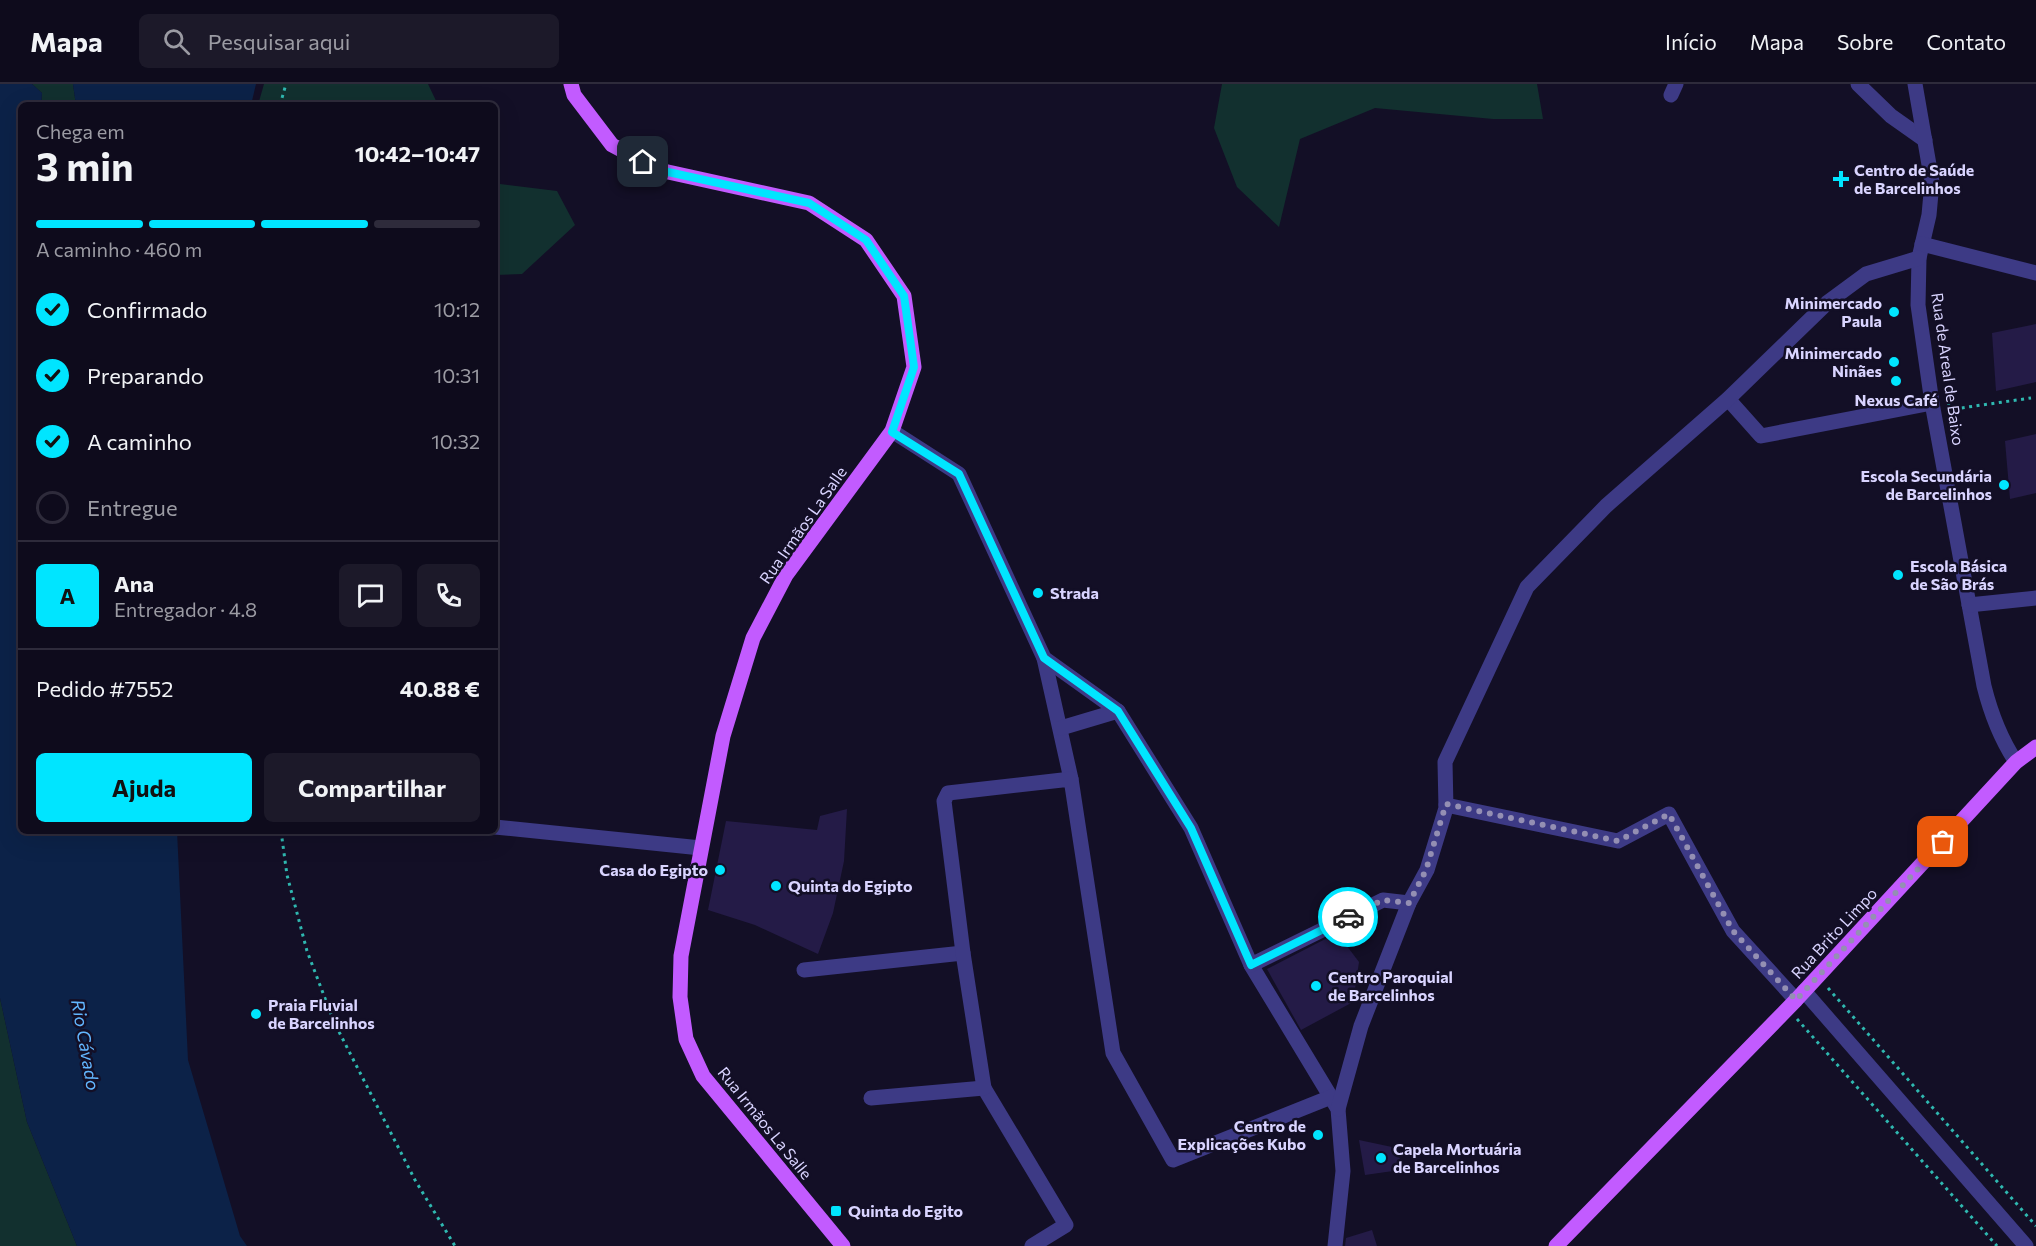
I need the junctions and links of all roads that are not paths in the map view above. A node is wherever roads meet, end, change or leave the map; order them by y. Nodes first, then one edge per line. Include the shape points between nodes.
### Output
1 (571, 84) edge
2 (1858, 84) edge
3 (1915, 84) edge
4 (1925, 140) junction
5 (1920, 251) junction
6 (2036, 273) edge
7 (1728, 399) junction
8 (1932, 402) junction
9 (892, 432) junction
10 (2036, 598) edge
11 (1969, 605) junction
12 (1044, 658) junction
13 (1118, 711) junction
14 (1061, 728) junction
15 (2036, 747) edge
16 (2016, 762) junction
17 (1071, 779) junction
18 (1446, 804) junction
19 (498, 827) edge
20 (701, 848) junction
21 (1409, 903) junction
22 (963, 953) junction
23 (1251, 965) junction
24 (804, 970) dead end
25 (1796, 1000) junction
26 (984, 1088) junction
27 (871, 1098) dead end
28 (1334, 1103) junction
29 (2020, 1244) edge
30 (843, 1246) edge
31 (1032, 1246) edge
32 (1335, 1246) edge
33 (1556, 1246) edge

1 - 9 main road, Rua Irmãos La Salle via 574,95 612,145 659,170 809,203 866,240 904,296 914,367
2 - 4 street via 1891,116
3 - 4 street, Rua de Areal de Baixo
4 - 5 street, Rua de Areal de Baixo via 1932,200
5 - 6 street
5 - 7 street via 1866,274 1828,302
5 - 8 street, Rua de Areal de Baixo via 1918,305
7 - 8 street via 1761,436
7 - 18 street via 1606,506 1527,587 1444,762
8 - 11 street, Rua de Areal de Baixo
9 - 12 street via 959,474
9 - 20 main road, Rua Irmãos La Salle via 786,575 753,638 723,736
10 - 11 street
11 - 16 street, Rua de Areal de Baixo via 1993,718
12 - 13 street
12 - 14 street
13 - 14 street
13 - 23 street via 1191,828
14 - 17 street
15 - 16 main road, Rua Brito Limpo
16 - 25 main road, Rua Brito Limpo
17 - 22 street via 948,793 944,801
17 - 28 street via 1113,1053 1173,1160
18 - 21 street via 1426,870
18 - 25 street via 1618,841 1669,814 1733,931
19 - 20 street
20 - 30 main road, Rua Irmãos La Salle via 681,956 680,996 686,1039 715,1093
21 - 23 street via 1383,900
21 - 28 street
22 - 24 street
22 - 26 street
23 - 28 street
25 - 29 street
25 - 33 main road, Rua Brito Limpo
26 - 27 street
26 - 31 street via 1066,1225
28 - 32 street via 1343,1171

